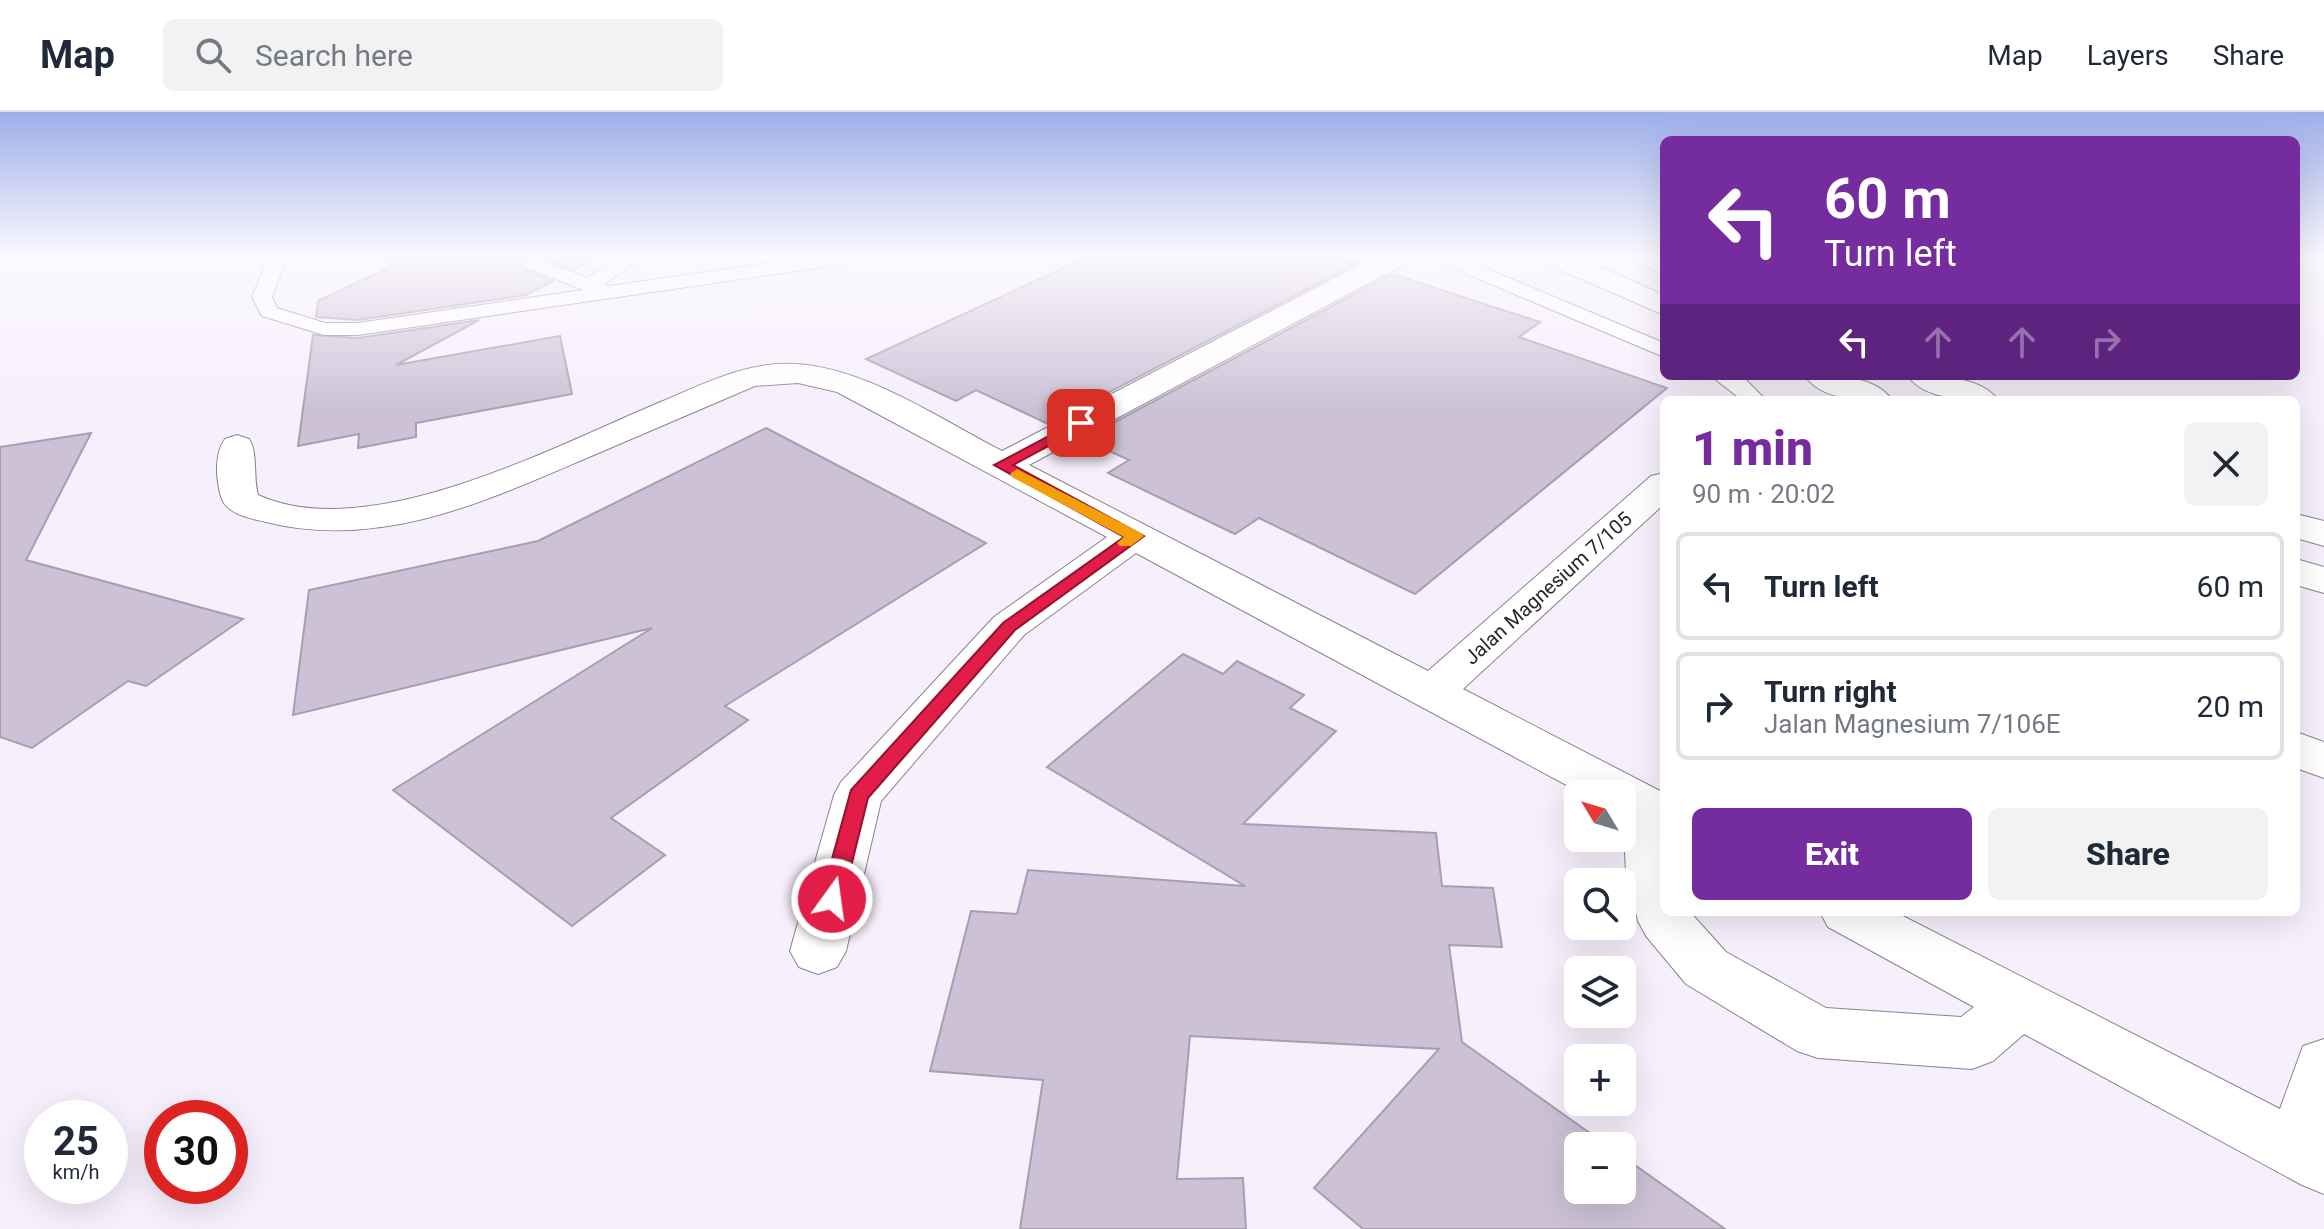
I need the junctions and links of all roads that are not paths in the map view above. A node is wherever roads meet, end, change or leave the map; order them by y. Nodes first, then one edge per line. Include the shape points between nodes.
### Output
1 (267, 307) edge
2 (489, 307) edge
3 (1301, 307) edge
4 (1561, 307) edge
5 (1660, 349) edge
6 (1732, 380) edge
7 (1830, 380) edge
8 (1934, 380) edge
9 (1751, 396) edge
10 (1866, 396) edge
11 (1972, 396) edge
12 (237, 446) dead end
13 (1002, 465) junction
14 (1659, 496) edge
15 (2300, 526) edge
16 (2324, 534) edge
17 (1136, 536) junction
18 (2300, 572) edge
19 (2324, 581) edge
20 (1432, 692) junction
21 (2300, 751) edge
22 (2324, 761) edge
23 (1657, 811) edge
24 (1660, 902) edge
25 (1664, 916) edge
26 (1855, 916) edge
27 (818, 951) dead end
28 (2020, 1003) junction
29 (2324, 1065) edge
30 (2311, 1157) edge

1 - 2 lane via 324,329 358,329
3 - 13 street
4 - 5 lane
6 - 9 lane
7 - 10 street
8 - 11 street
12 - 13 street via 235,477 241,501 265,513 341,522 387,518 464,497 747,378 777,372 813,373 849,385
13 - 17 street
14 - 20 street, Jalan Magnesium 7/105
15 - 16 street
17 - 20 street
17 - 27 street via 1009,626 858,795
18 - 19 street
20 - 23 street
21 - 22 street
23 - 24 street via 1652,872
25 - 28 street via 1706,968 1818,1033 1972,1043
26 - 28 street
28 - 30 street
29 - 30 street

